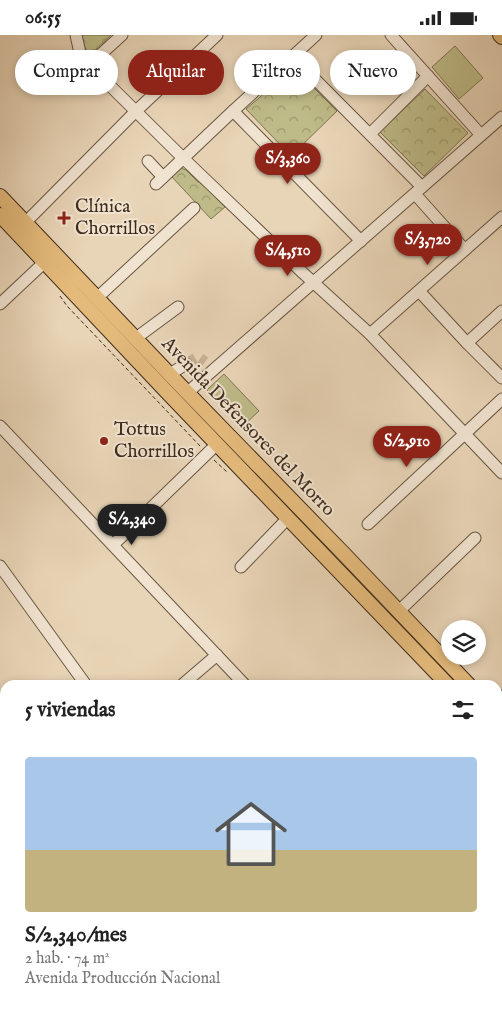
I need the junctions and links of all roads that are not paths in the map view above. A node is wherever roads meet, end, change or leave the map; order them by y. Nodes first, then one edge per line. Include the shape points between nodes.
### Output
1 (76, 35) edge
2 (122, 35) edge
3 (217, 35) edge
4 (316, 35) edge
5 (391, 35) edge
6 (79, 50) edge
7 (106, 50) edge
8 (300, 50) edge
9 (428, 76) junction
10 (320, 84) edge
11 (118, 93) edge
12 (251, 95) edge
13 (136, 111) junction
14 (233, 111) junction
15 (502, 117) edge
16 (370, 134) junction
17 (481, 135) junction
18 (183, 158) junction
19 (148, 161) dead end
20 (418, 190) junction
21 (0, 196) edge
22 (194, 208) dead end
23 (502, 217) edge
24 (1, 219) edge
25 (25, 223) junction
26 (361, 241) junction
27 (465, 250) junction
28 (49, 258) junction
29 (313, 283) junction
30 (419, 291) junction
31 (98, 297) junction
32 (0, 304) edge
33 (178, 307) dead end
34 (502, 311) edge
35 (370, 334) junction
36 (136, 338) junction
37 (466, 343) junction
38 (201, 369) junction
39 (170, 375) junction
40 (502, 378) edge
41 (188, 393) junction
42 (502, 399) edge
43 (0, 426) edge
44 (464, 432) junction
45 (217, 444) junction
46 (502, 473) edge
47 (288, 518) junction
48 (368, 524) dead end
49 (475, 538) dead end
50 (113, 545) junction
51 (0, 566) edge
52 (241, 567) dead end
53 (399, 611) junction
54 (217, 655) junction
55 (440, 655) junction
56 (430, 665) junction
57 (82, 680) edge
58 (188, 680) edge
59 (240, 680) edge
60 (444, 680) edge
61 (463, 680) edge

1 - 6 street
2 - 7 street
3 - 13 street
4 - 8 street
5 - 9 street
9 - 16 street
9 - 17 street
10 - 16 street
11 - 13 street
12 - 14 street
13 - 18 street
13 - 25 street
14 - 18 street
14 - 26 street
15 - 17 street
16 - 20 street
17 - 20 street
18 - 19 street via 160,181
18 - 29 street
20 - 26 street
20 - 27 street
21 - 25 main road, Avenida Defensores del Morro
22 - 31 street
23 - 27 street
24 - 28 main road, Avenida Defensores del Morro
25 - 28 main road, Avenida Defensores del Morro
26 - 29 street
27 - 30 street
28 - 31 main road, Avenida Defensores del Morro
28 - 32 street
28 - 45 main road, Avenida Defensores del Morro
29 - 35 street
29 - 38 street
30 - 35 street
30 - 37 street
31 - 36 main road, Avenida Defensores del Morro
33 - 36 street
34 - 37 street
35 - 44 street
36 - 39 main road, Avenida Defensores del Morro
37 - 40 street
38 - 39 street
38 - 41 street
39 - 41 main road, Avenida Defensores del Morro
41 - 53 main road, Avenida Defensores del Morro
42 - 44 street
43 - 50 street
44 - 46 street
44 - 48 street
45 - 47 main road, Avenida Defensores del Morro
45 - 50 street
47 - 52 street
47 - 56 main road, Avenida Defensores del Morro
49 - 53 street
50 - 54 street
51 - 57 street
53 - 55 main road, Avenida Defensores del Morro
54 - 58 street
54 - 59 street
55 - 56 main road
55 - 61 main road, Avenida Defensores del Morro
56 - 60 main road, Avenida Defensores del Morro

